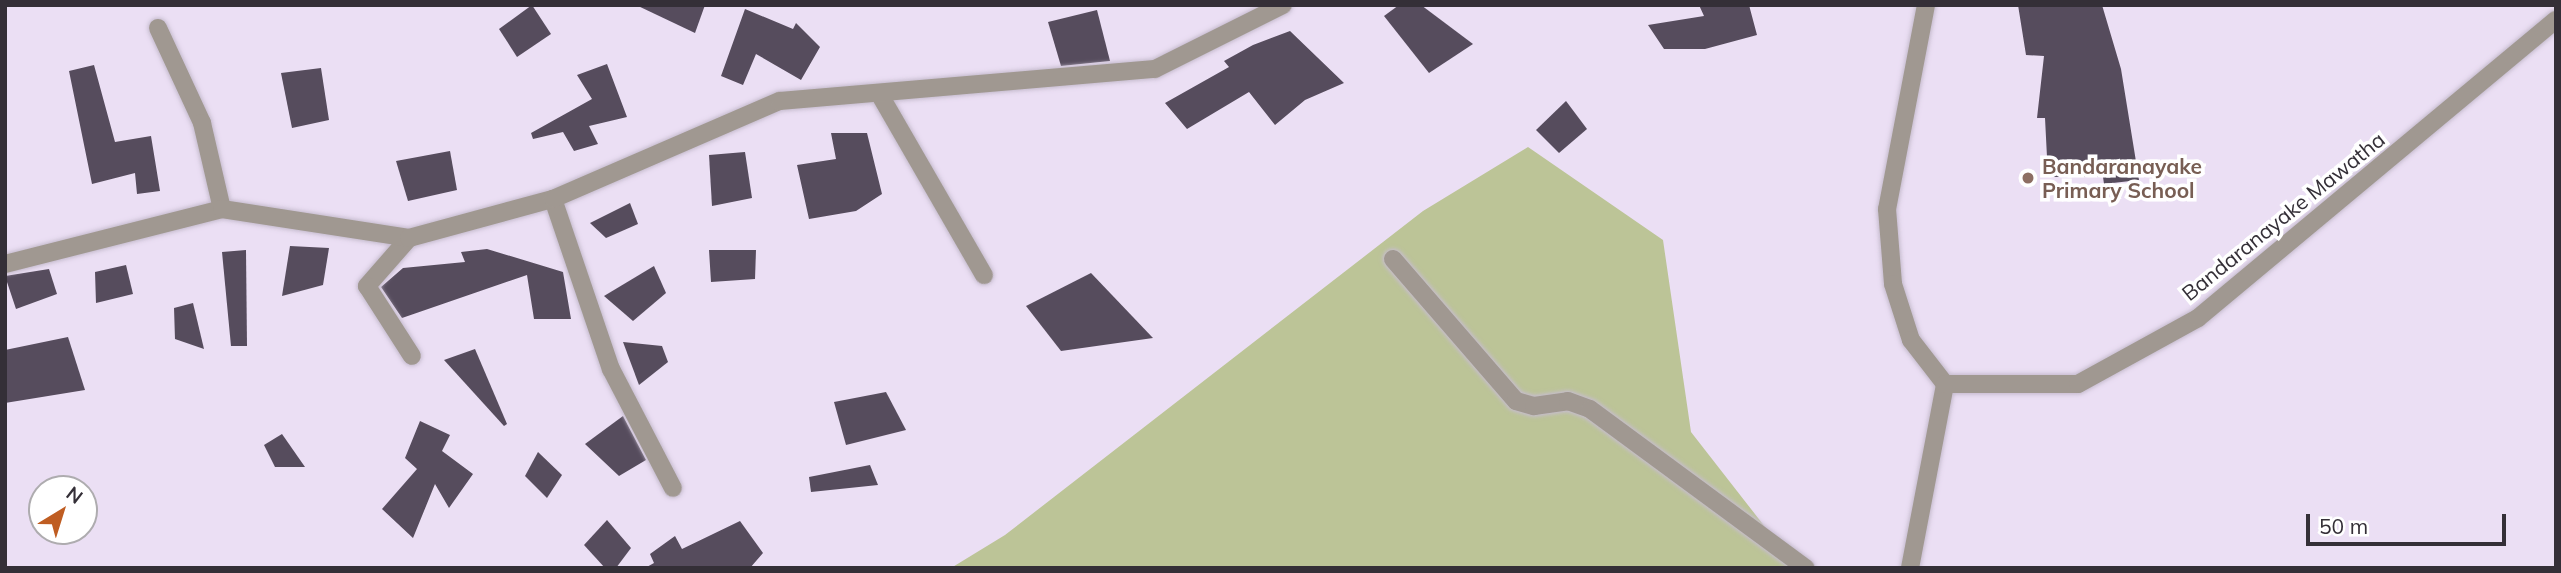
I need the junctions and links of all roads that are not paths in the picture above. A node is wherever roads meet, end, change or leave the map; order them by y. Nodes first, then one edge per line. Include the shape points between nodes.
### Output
1 (1283, 5) edge
2 (1926, 5) edge
3 (2556, 20) edge
4 (158, 28) dead end
5 (880, 95) junction
6 (552, 199) junction
7 (222, 209) junction
8 (409, 239) junction
9 (1393, 259) dead end
10 (5, 264) edge
11 (984, 275) dead end
12 (412, 356) dead end
13 (1945, 384) junction
14 (673, 488) dead end
15 (1806, 568) edge
16 (1910, 568) edge

1 - 5 street via 1155,69
2 - 13 street via 1887,209 1893,284 1911,340
3 - 13 street, Bandaranayake Mawatha via 2197,318 2078,384
4 - 7 street via 202,123
5 - 6 street via 780,101
5 - 11 street
6 - 8 street
6 - 14 street via 611,369
7 - 8 street
7 - 10 street
8 - 12 street via 367,286
9 - 15 street via 1516,401 1534,406 1568,401 1590,409
13 - 16 street

